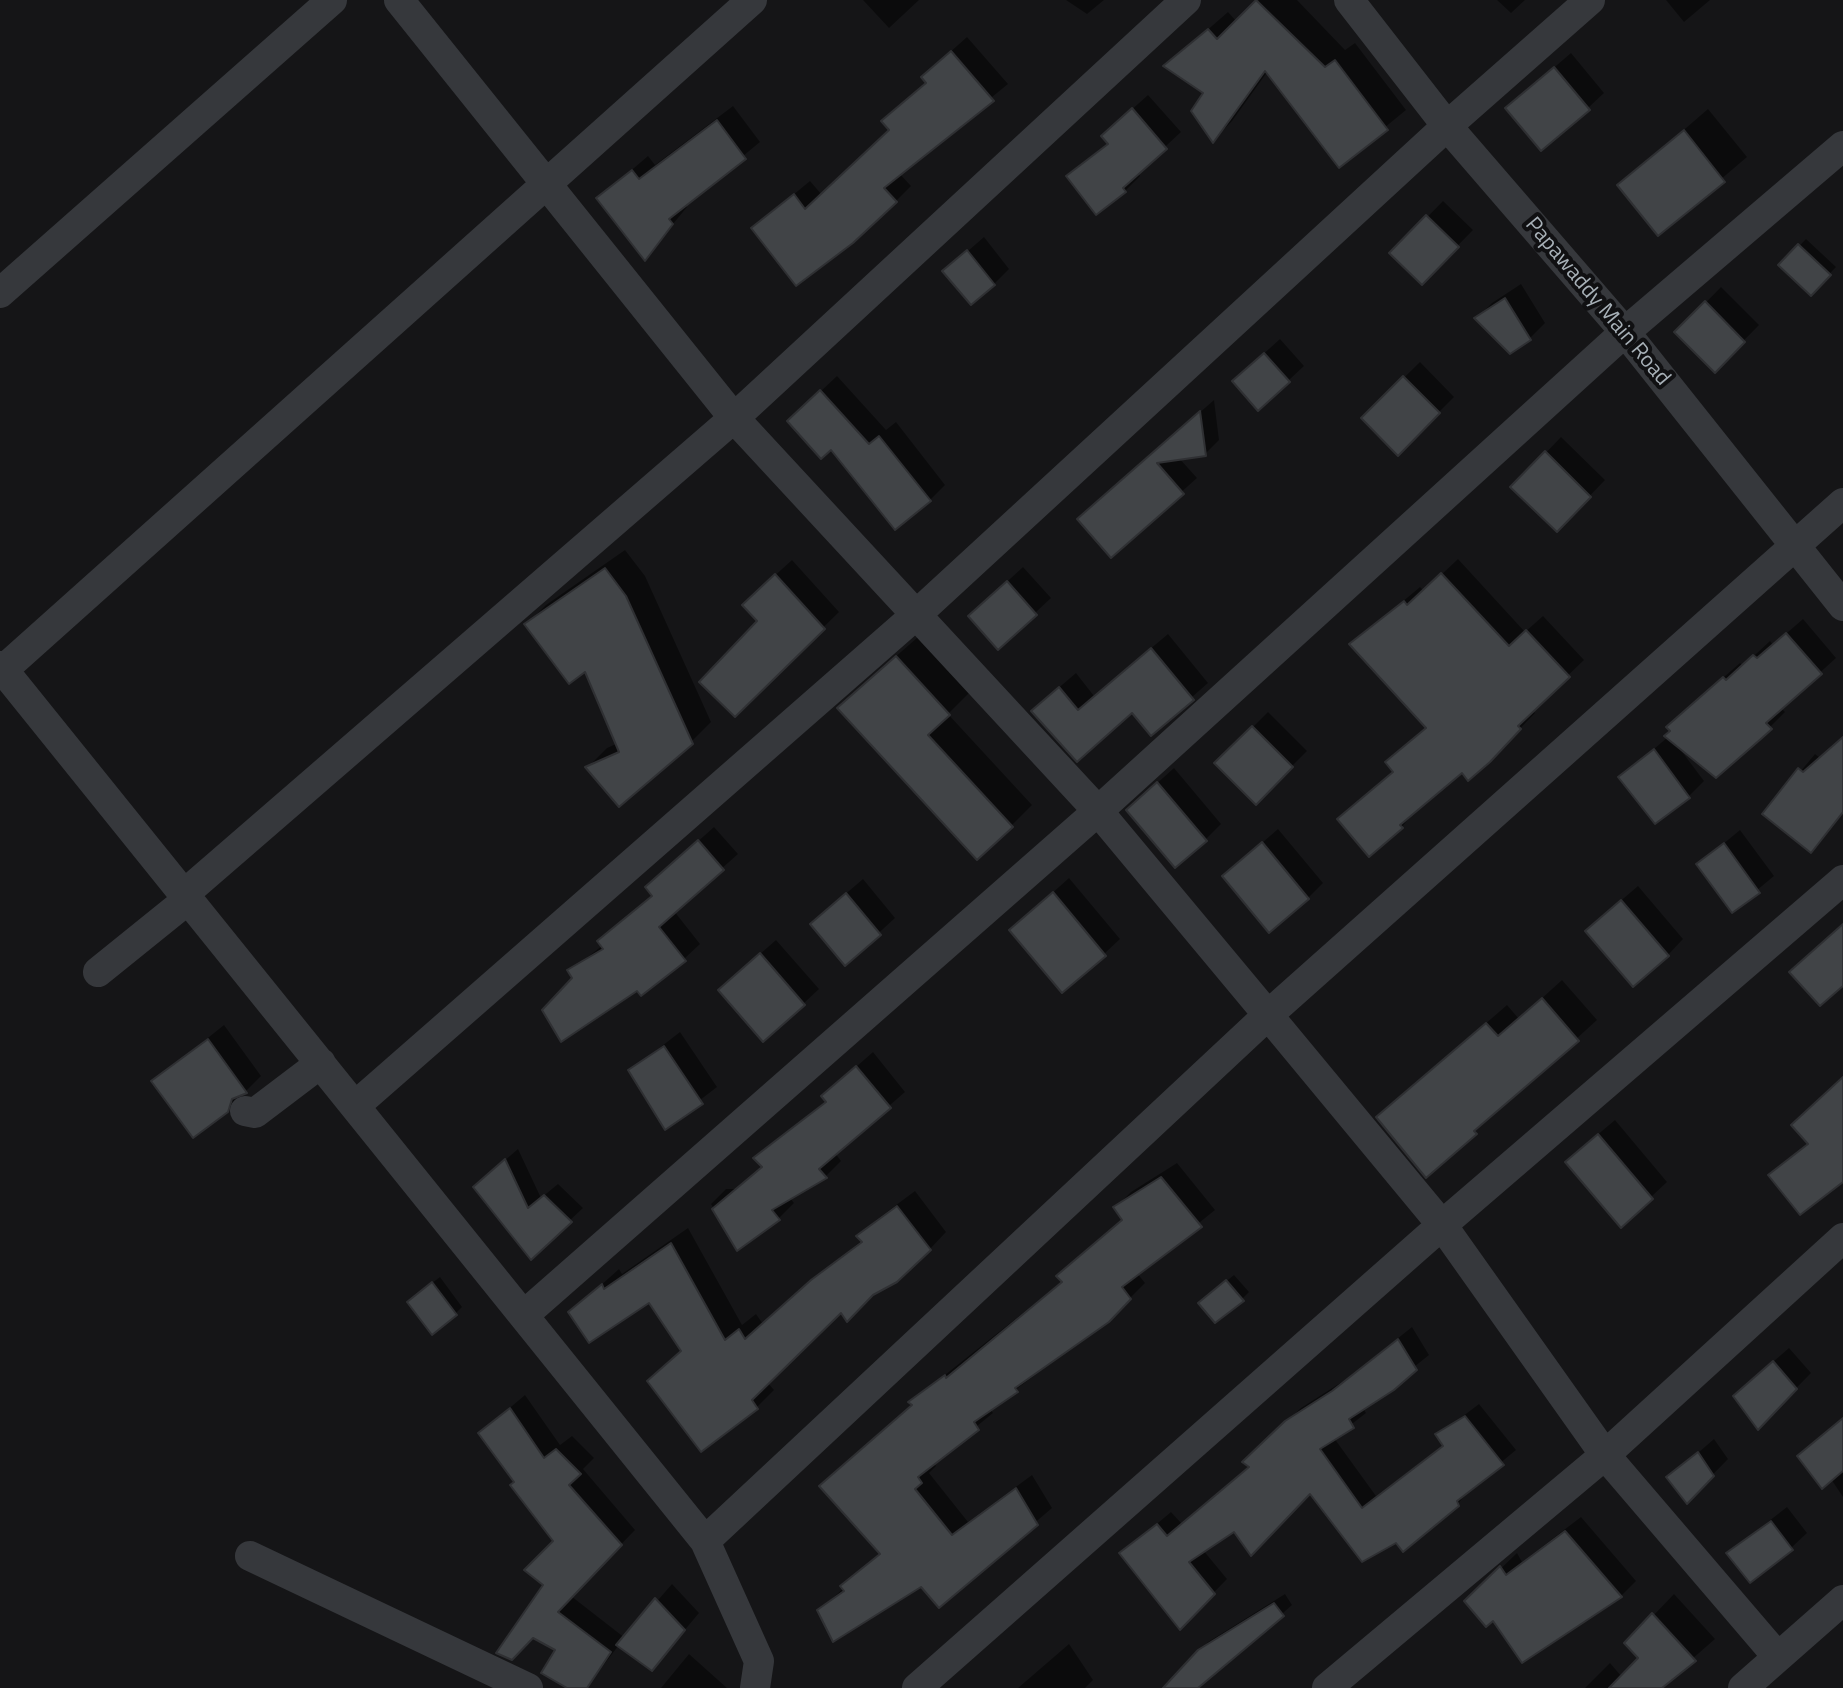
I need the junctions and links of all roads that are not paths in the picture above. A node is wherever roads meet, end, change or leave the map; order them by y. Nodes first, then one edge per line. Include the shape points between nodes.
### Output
1 (332, 0) edge
2 (399, 0) edge
3 (752, 0) edge
4 (1186, 0) edge
5 (1349, 0) edge
6 (1590, 0) edge
7 (1447, 126) junction
8 (1843, 146) edge
9 (546, 183) junction
10 (0, 293) edge
11 (1625, 332) junction
12 (734, 418) junction
13 (1843, 503) edge
14 (1796, 544) junction
15 (1843, 606) edge
16 (917, 614) junction
17 (2, 668) edge
18 (1098, 811) junction
19 (1843, 880) edge
20 (184, 898) junction
21 (98, 972) dead end
22 (1268, 1015) junction
23 (321, 1063) junction
24 (355, 1106) junction
25 (245, 1111) dead end
26 (1442, 1225) junction
27 (1843, 1238) edge
28 (524, 1315) junction
29 (1605, 1455) junction
30 (705, 1541) junction
31 (250, 1556) dead end
32 (1843, 1600) edge
33 (1777, 1656) junction
34 (528, 1688) edge
35 (755, 1688) edge
36 (917, 1688) edge
37 (1327, 1688) edge
38 (1743, 1688) edge

1 - 10 street
2 - 9 street
3 - 9 street
4 - 12 street
5 - 7 street, Papawaddy Main Road
6 - 7 street
7 - 11 street, Papawaddy Main Road
7 - 16 street
8 - 11 street
9 - 12 street
9 - 17 street
11 - 14 street, Papawaddy Main Road
11 - 18 street
12 - 16 street
12 - 20 street
13 - 14 street
14 - 15 street, Papawaddy Main Road
14 - 22 street
16 - 18 street
16 - 24 street
17 - 20 street
18 - 22 street
18 - 28 street
19 - 26 street
20 - 21 street
20 - 23 street
22 - 26 street
22 - 30 street
23 - 24 street
23 - 25 street via 255,1113
24 - 28 street
26 - 29 street
26 - 36 street
27 - 29 street
28 - 30 street
29 - 33 street
29 - 37 street
30 - 35 street via 759,1661
31 - 34 street
32 - 33 street
33 - 38 street

